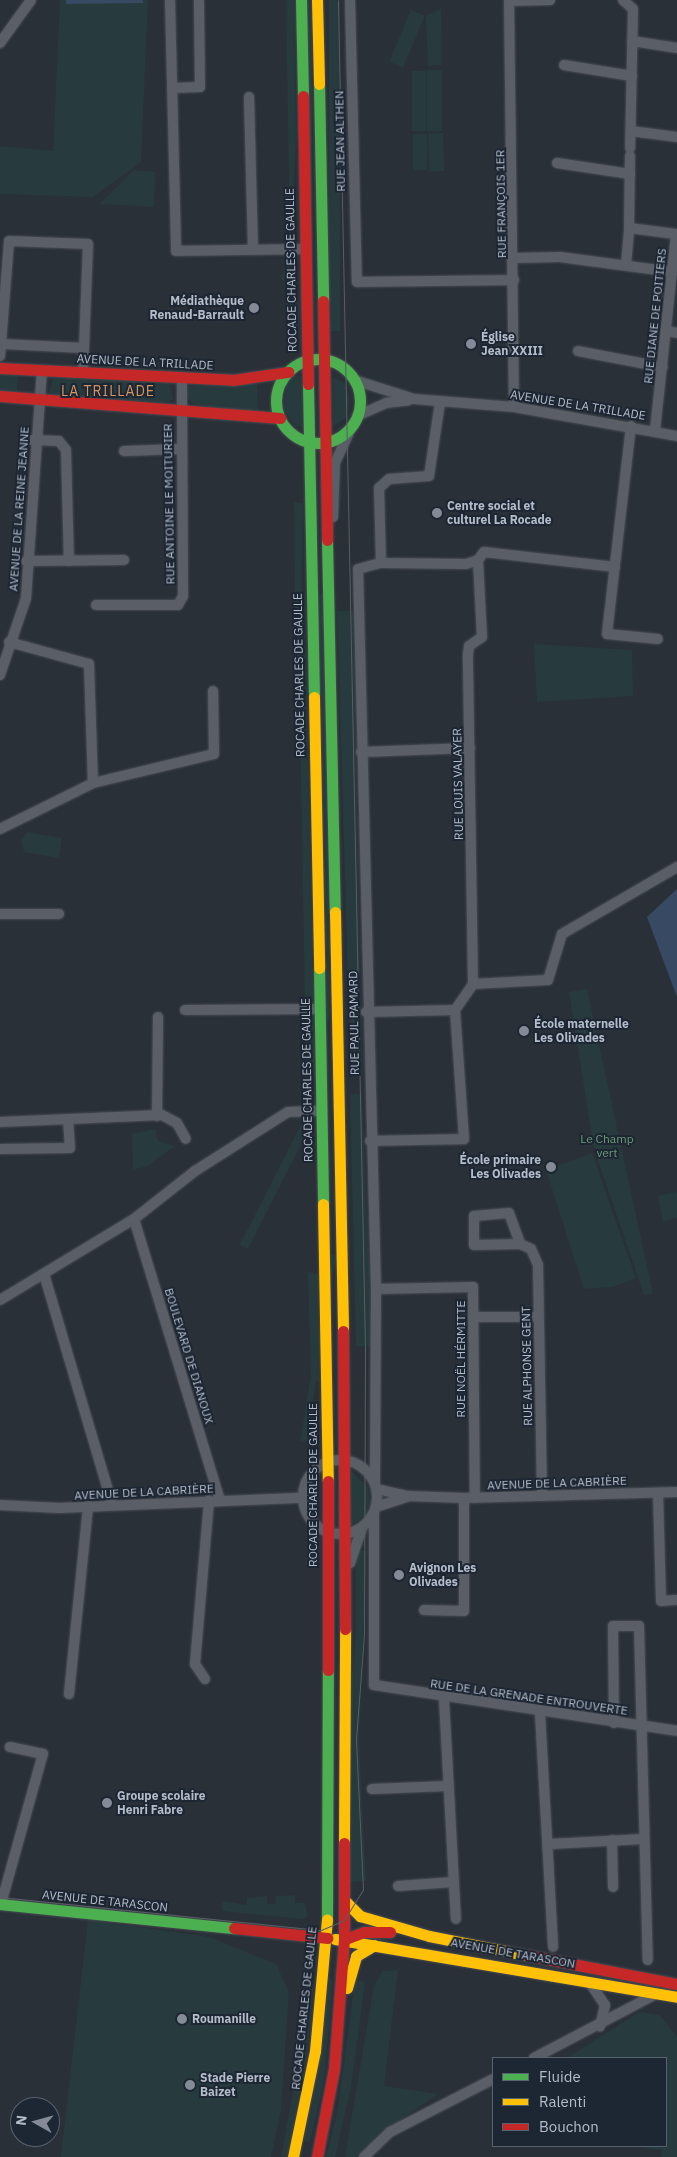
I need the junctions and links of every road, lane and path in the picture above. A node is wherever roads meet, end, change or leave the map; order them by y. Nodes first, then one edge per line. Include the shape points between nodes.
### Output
1 (170, 0) edge
2 (199, 0) edge
3 (301, 0) edge
4 (317, 0) edge
5 (350, 0) edge
6 (550, 0) edge
7 (623, 0) edge
8 (509, 1) edge
9 (27, 2) edge
10 (632, 41) junction
11 (0, 43) edge
12 (677, 48) edge
13 (564, 65) dead end
14 (632, 76) junction
15 (172, 88) junction
16 (249, 97) dead end
17 (631, 130) junction
18 (677, 137) edge
19 (558, 163) dead end
20 (630, 174) junction
21 (628, 228) junction
22 (676, 234) edge
23 (304, 249) junction
24 (253, 250) junction
25 (514, 258) junction
26 (626, 265) junction
27 (4, 267) edge
28 (673, 272) junction
29 (514, 280) junction
30 (666, 331) junction
31 (677, 333) edge
32 (3, 344) junction
33 (84, 348) junction
34 (578, 351) dead end
35 (0, 356) edge
36 (325, 359) junction
37 (307, 360) junction
38 (662, 367) junction
39 (0, 368) edge
40 (42, 371) junction
41 (288, 372) junction
42 (83, 373) junction
43 (182, 378) junction
44 (354, 380) junction
45 (0, 396) edge
46 (39, 399) junction
47 (414, 399) junction
48 (440, 402) junction
49 (514, 407) junction
50 (180, 409) junction
51 (280, 418) junction
52 (355, 420) junction
53 (631, 426) junction
54 (655, 431) junction
55 (677, 436) edge
56 (35, 440) junction
57 (308, 442) junction
58 (327, 442) junction
59 (181, 449) junction
60 (124, 451) dead end
61 (329, 548) junction
62 (124, 560) dead end
63 (478, 560) junction
64 (28, 561) junction
65 (69, 561) junction
66 (381, 562) junction
67 (615, 567) junction
68 (96, 605) dead end
69 (658, 640) dead end
70 (11, 643) junction
71 (0, 675) edge
72 (213, 691) dead end
73 (470, 748) junction
74 (361, 752) junction
75 (93, 783) junction
76 (0, 829) edge
77 (677, 867) edge
78 (0, 914) edge
79 (59, 914) dead end
80 (473, 984) junction
81 (319, 1009) junction
82 (185, 1010) dead end
83 (455, 1010) junction
84 (366, 1012) junction
85 (158, 1017) dead end
86 (321, 1111) junction
87 (158, 1116) junction
88 (68, 1119) junction
89 (0, 1122) edge
90 (186, 1139) dead end
91 (370, 1141) junction
92 (0, 1149) edge
93 (134, 1220) junction
94 (520, 1244) junction
95 (44, 1274) junction
96 (376, 1289) junction
97 (0, 1300) edge
98 (473, 1317) junction
99 (538, 1317) junction
100 (344, 1460) junction
101 (328, 1463) junction
102 (376, 1487) junction
103 (677, 1492) edge
104 (658, 1493) junction
105 (408, 1496) junction
106 (542, 1496) junction
107 (302, 1498) junction
108 (469, 1498) junction
109 (220, 1500) junction
110 (209, 1501) junction
111 (112, 1504) junction
112 (0, 1505) edge
113 (88, 1506) junction
114 (375, 1510) junction
115 (363, 1526) junction
116 (327, 1531) junction
117 (343, 1534) junction
118 (677, 1600) edge
119 (424, 1610) dead end
120 (342, 1616) junction
121 (205, 1678) dead end
122 (378, 1688) joint
123 (69, 1694) dead end
124 (444, 1699) junction
125 (540, 1713) junction
126 (614, 1723) junction
127 (639, 1726) junction
128 (677, 1731) edge
129 (10, 1747) dead end
130 (448, 1786) junction
131 (372, 1789) dead end
132 (643, 1839) junction
133 (612, 1840) junction
134 (551, 1844) junction
135 (454, 1882) junction
136 (398, 1886) dead end
137 (613, 1887) dead end
138 (326, 1890) junction
139 (344, 1900) junction
140 (1, 1904) edge
141 (456, 1919) dead end
142 (429, 1936) junction
143 (326, 1938) junction
144 (344, 1940) junction
145 (374, 1945) junction
146 (553, 1947) dead end
147 (648, 1960) dead end
148 (325, 1962) junction
149 (586, 1980) junction
150 (677, 1984) edge
151 (657, 1994) junction
152 (677, 1997) edge
153 (600, 2026) junction
154 (337, 2038) junction
155 (536, 2057) edge
156 (492, 2080) edge
157 (293, 2157) edge
158 (317, 2157) edge
159 (364, 2157) edge

1 - 15 street
2 - 15 street via 200,87
3 - 23 main road, ROCADE CHARLES DE GAULLE
4 - 36 main road
5 - 29 street, RUE JEAN ALTHEN via 357,282
6 - 8 street, RUE FRANÇOIS 1ER
7 - 10 street via 633,10
8 - 25 street, RUE FRANÇOIS 1ER
9 - 11 street
10 - 12 street
10 - 14 street
13 - 14 street
14 - 17 street
15 - 24 street via 176,251
16 - 24 street
17 - 18 street
17 - 20 street
19 - 20 street
20 - 21 street
21 - 22 street, RUE DIANE DE POITIERS
21 - 26 street
22 - 28 street, RUE DIANE DE POITIERS
23 - 24 street
23 - 37 main road, ROCADE CHARLES DE GAULLE
25 - 26 street
25 - 29 street, RUE FRANÇOIS 1ER
26 - 28 street
27 - 32 street
27 - 33 street via 10,241 88,244
28 - 30 street, RUE DIANE DE POITIERS
29 - 49 street, RUE FRANÇOIS 1ER
30 - 31 street
30 - 38 street, RUE DIANE DE POITIERS
32 - 33 street
32 - 35 street
33 - 42 street
34 - 38 street
36 - 37 main road
36 - 44 main road via 340,365
36 - 58 main road
37 - 41 main road
37 - 57 main road, ROCADE CHARLES DE GAULLE
38 - 54 street, RUE DIANE DE POITIERS
39 - 40 main road, AVENUE DE LA TRILLADE
40 - 42 main road, AVENUE DE LA TRILLADE
40 - 46 street, AVENUE DE LA REINE JEANNE
41 - 43 main road, AVENUE DE LA TRILLADE via 233,380
41 - 51 main road via 278,389
42 - 43 main road, AVENUE DE LA TRILLADE
43 - 50 street, RUE ANTOINE LE MOITURIER
44 - 47 street, AVENUE DE LA TRILLADE
44 - 52 main road via 360,397
45 - 46 main road
46 - 50 main road
46 - 56 street, AVENUE DE LA REINE JEANNE
47 - 48 street, AVENUE DE LA TRILLADE
47 - 52 street, AVENUE DE LA TRILLADE via 386,403
48 - 49 street, AVENUE DE LA TRILLADE
48 - 66 street via 429,476 389,479 379,488
49 - 53 street, AVENUE DE LA TRILLADE
50 - 51 main road
50 - 59 street, RUE ANTOINE LE MOITURIER
51 - 57 main road via 290,431
52 - 58 main road
52 - 61 street via 335,463
53 - 54 street, AVENUE DE LA TRILLADE
53 - 67 street
54 - 55 street, AVENUE DE LA TRILLADE
56 - 64 street, AVENUE DE LA REINE JEANNE
56 - 65 street via 59,441 66,450
57 - 58 main road
57 - 81 main road, ROCADE CHARLES DE GAULLE
58 - 61 main road
59 - 60 street
59 - 68 street, RUE ANTOINE LE MOITURIER via 183,596 178,605
61 - 100 main road
62 - 65 street
63 - 66 street
63 - 67 street via 484,552 506,552
63 - 73 street, RUE LOUIS VALAYER via 482,637 469,646
64 - 65 street
64 - 70 street, AVENUE DE LA REINE JEANNE
66 - 74 street, RUE PAUL PAMARD via 364,566 357,575
67 - 69 street via 607,634
70 - 71 street, AVENUE DE LA REINE JEANNE
70 - 75 street via 89,664
72 - 75 street via 214,754
73 - 74 street
73 - 80 street, RUE LOUIS VALAYER
74 - 84 street, RUE PAUL PAMARD
75 - 76 street
77 - 80 street via 562,934 548,980
78 - 79 street
80 - 83 street
81 - 82 street
81 - 86 main road, ROCADE CHARLES DE GAULLE
83 - 84 street
83 - 91 street via 464,1139
84 - 91 street, RUE PAUL PAMARD
85 - 87 street
86 - 93 street via 288,1112 195,1171
86 - 101 main road, ROCADE CHARLES DE GAULLE
87 - 88 street
87 - 90 street via 177,1124
88 - 89 street
88 - 92 street via 70,1148
91 - 96 street, RUE PAUL PAMARD
93 - 95 street
93 - 109 street, BOULEVARD DE DIANOUX
94 - 94 street, RUE ALPHONSE GENT via 509,1213 474,1216 474,1245
94 - 99 street, RUE ALPHONSE GENT via 531,1249 538,1265
95 - 97 street
95 - 111 street
96 - 98 street, RUE NOËL HÉRMITTE via 473,1287
96 - 102 street, RUE PAUL PAMARD
98 - 99 street
98 - 108 street, RUE NOËL HÉRMITTE
99 - 106 street, RUE ALPHONSE GENT
100 - 101 street
100 - 102 street via 365,1469
100 - 117 main road
101 - 107 street via 308,1478
101 - 116 main road, ROCADE CHARLES DE GAULLE
102 - 105 street, AVENUE DE LA CABRIÈRE
102 - 114 street, RUE PAUL PAMARD
103 - 104 street, AVENUE DE LA CABRIÈRE
104 - 106 street, AVENUE DE LA CABRIÈRE
104 - 118 street via 662,1601
105 - 108 street, AVENUE DE LA CABRIÈRE
105 - 114 street, AVENUE DE LA CABRIÈRE
106 - 108 street, AVENUE DE LA CABRIÈRE
107 - 109 street, AVENUE DE LA CABRIÈRE
107 - 116 street via 307,1516
108 - 119 street, RUE NOËL HÉRMITTE via 464,1611
109 - 110 street, AVENUE DE LA CABRIÈRE
110 - 111 street, AVENUE DE LA CABRIÈRE
110 - 121 street via 195,1664
111 - 113 street, AVENUE DE LA CABRIÈRE
112 - 113 street, AVENUE DE LA CABRIÈRE
113 - 123 street
114 - 115 street
114 - 122 street, RUE PAUL PAMARD via 371,1677
115 - 117 street
115 - 120 street via 352,1555
116 - 117 street
116 - 138 main road, ROCADE CHARLES DE GAULLE
117 - 120 main road
120 - 139 main road
122 - 124 street, RUE DE LA GRENADE ENTROUVERTE
124 - 125 street, RUE DE LA GRENADE ENTROUVERTE
124 - 130 street
125 - 126 street, RUE DE LA GRENADE ENTROUVERTE
125 - 134 street
126 - 127 street, RUE DE LA GRENADE ENTROUVERTE
126 - 127 street via 613,1626 639,1626
127 - 128 street, RUE DE LA GRENADE ENTROUVERTE
127 - 132 street
129 - 140 street via 42,1754
130 - 131 street
130 - 135 street
132 - 133 street
132 - 147 street
133 - 134 street
133 - 137 street
134 - 146 street
135 - 136 street
135 - 141 street
138 - 143 main road, ROCADE CHARLES DE GAULLE
138 - 144 main road via 336,1931
139 - 142 main road, AVENUE DE TARASCON via 360,1916
139 - 144 main road
140 - 143 main road, AVENUE DE TARASCON
142 - 144 main road, AVENUE DE TARASCON via 375,1930
142 - 150 main road, AVENUE DE TARASCON
143 - 144 main road, AVENUE DE TARASCON
143 - 148 main road, ROCADE CHARLES DE GAULLE
144 - 145 main road, AVENUE DE TARASCON
144 - 148 main road
144 - 154 main road
145 - 149 main road, AVENUE DE TARASCON
145 - 154 main road via 353,1962
148 - 157 main road, ROCADE CHARLES DE GAULLE via 308,2094
149 - 151 main road, AVENUE DE TARASCON
149 - 153 street via 605,2005
151 - 152 main road, AVENUE DE TARASCON
151 - 153 street
153 - 155 street
154 - 158 main road
156 - 159 street via 390,2132

